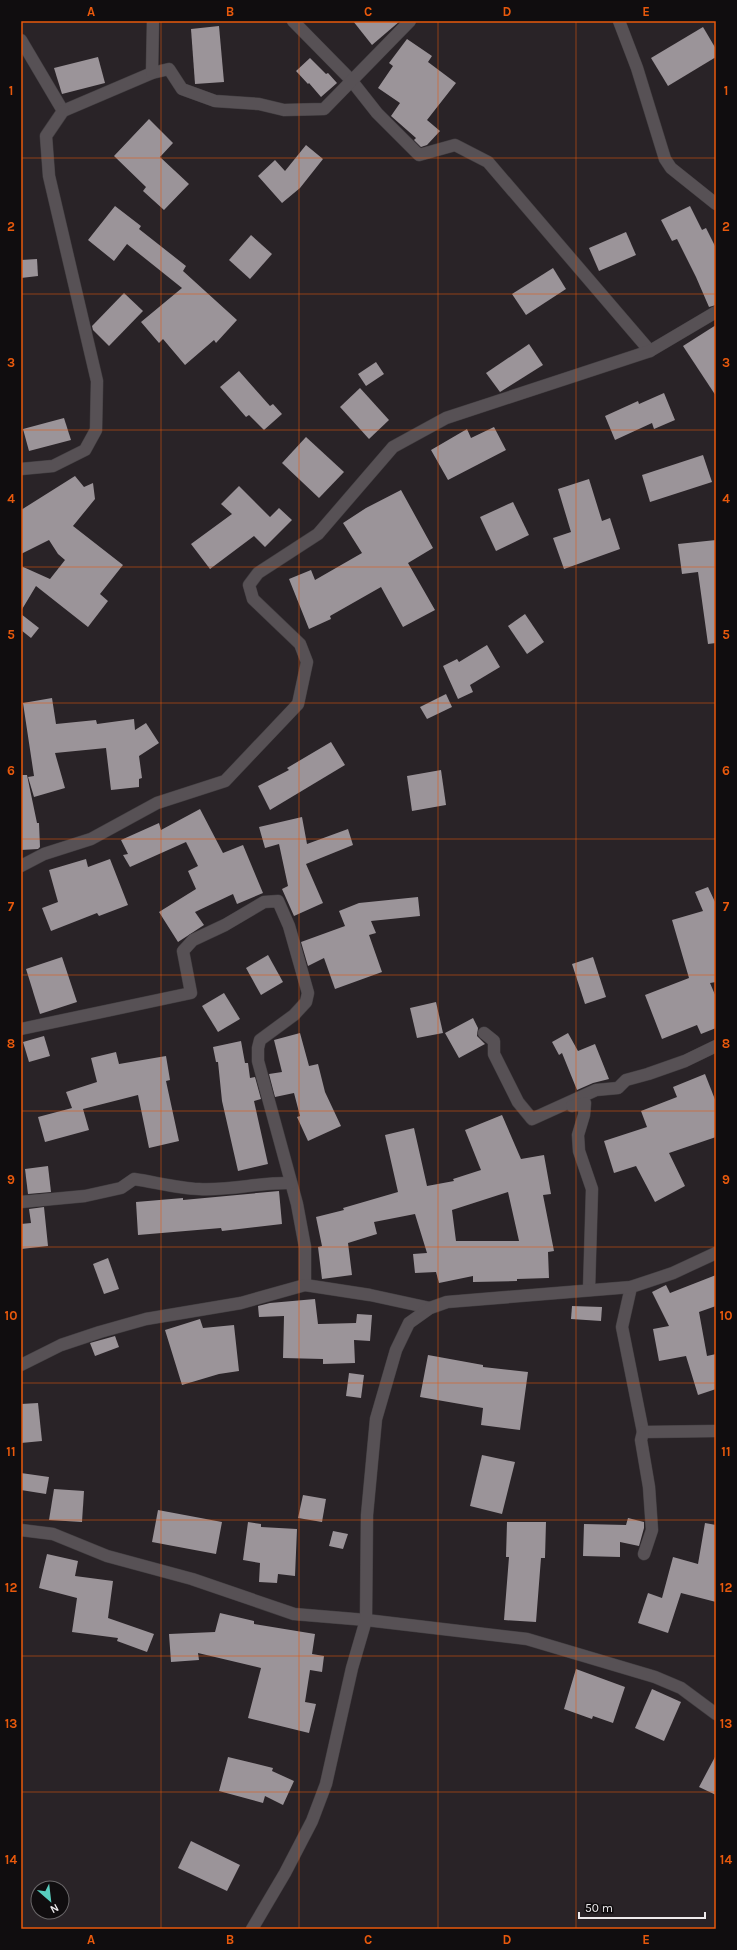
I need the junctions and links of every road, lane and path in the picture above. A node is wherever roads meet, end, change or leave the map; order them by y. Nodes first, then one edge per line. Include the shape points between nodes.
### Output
1 (153, 21) edge
2 (293, 21) edge
3 (410, 21) edge
4 (619, 21) edge
5 (21, 40) edge
6 (152, 72) junction
7 (351, 80) junction
8 (63, 111) junction
9 (716, 204) edge
10 (716, 312) edge
11 (650, 351) junction
12 (21, 469) edge
13 (21, 866) edge
14 (21, 1029) edge
15 (484, 1033) dead end
16 (716, 1046) edge
17 (532, 1119) junction
18 (291, 1183) junction
19 (21, 1202) edge
20 (716, 1253) edge
21 (305, 1285) junction
22 (631, 1287) junction
23 (589, 1290) junction
24 (430, 1308) junction
25 (21, 1365) edge
26 (716, 1431) edge
27 (643, 1432) junction
28 (21, 1530) edge
29 (644, 1554) dead end
30 (366, 1620) junction
31 (716, 1714) edge
32 (252, 1929) edge

1 - 6 street
2 - 7 street
3 - 7 street
4 - 9 street via 637,68 665,159 671,168
5 - 8 street
6 - 7 street via 169,70 182,89 215,101 259,104 284,110 324,109
6 - 8 street
7 - 11 street via 377,113 419,155 455,146 488,162
8 - 12 street via 46,136 49,176 97,381 96,430 85,450 53,466
10 - 11 street
11 - 13 street via 446,418 393,447 318,534 258,573 248,585 253,599 300,644 307,662 298,704 225,781 156,803 91,839 44,854
14 - 18 street via 191,993 183,951 192,940 225,925 264,902 278,901 289,926 308,993 306,1002 294,1015 260,1040 258,1062
15 - 17 street via 494,1041 494,1054 518,1102
16 - 17 street via 677,1064 626,1080 618,1088 596,1090
17 - 23 street via 585,1103 578,1135 579,1151 592,1189
18 - 19 street via 198,1189 134,1179 121,1188 85,1196
18 - 21 street via 305,1247
20 - 22 street via 673,1273
21 - 24 street
21 - 25 street via 241,1303 146,1320 100,1332 61,1345
22 - 23 street
22 - 27 street via 622,1327
23 - 24 street via 447,1302
24 - 30 street via 409,1323 396,1350 376,1419 367,1515
26 - 27 street
27 - 29 street via 641,1440 649,1487 652,1530
28 - 30 street via 53,1534 107,1556 192,1579 294,1614
30 - 31 street via 527,1639 661,1680 681,1688
30 - 32 street via 323,1791 309,1827

